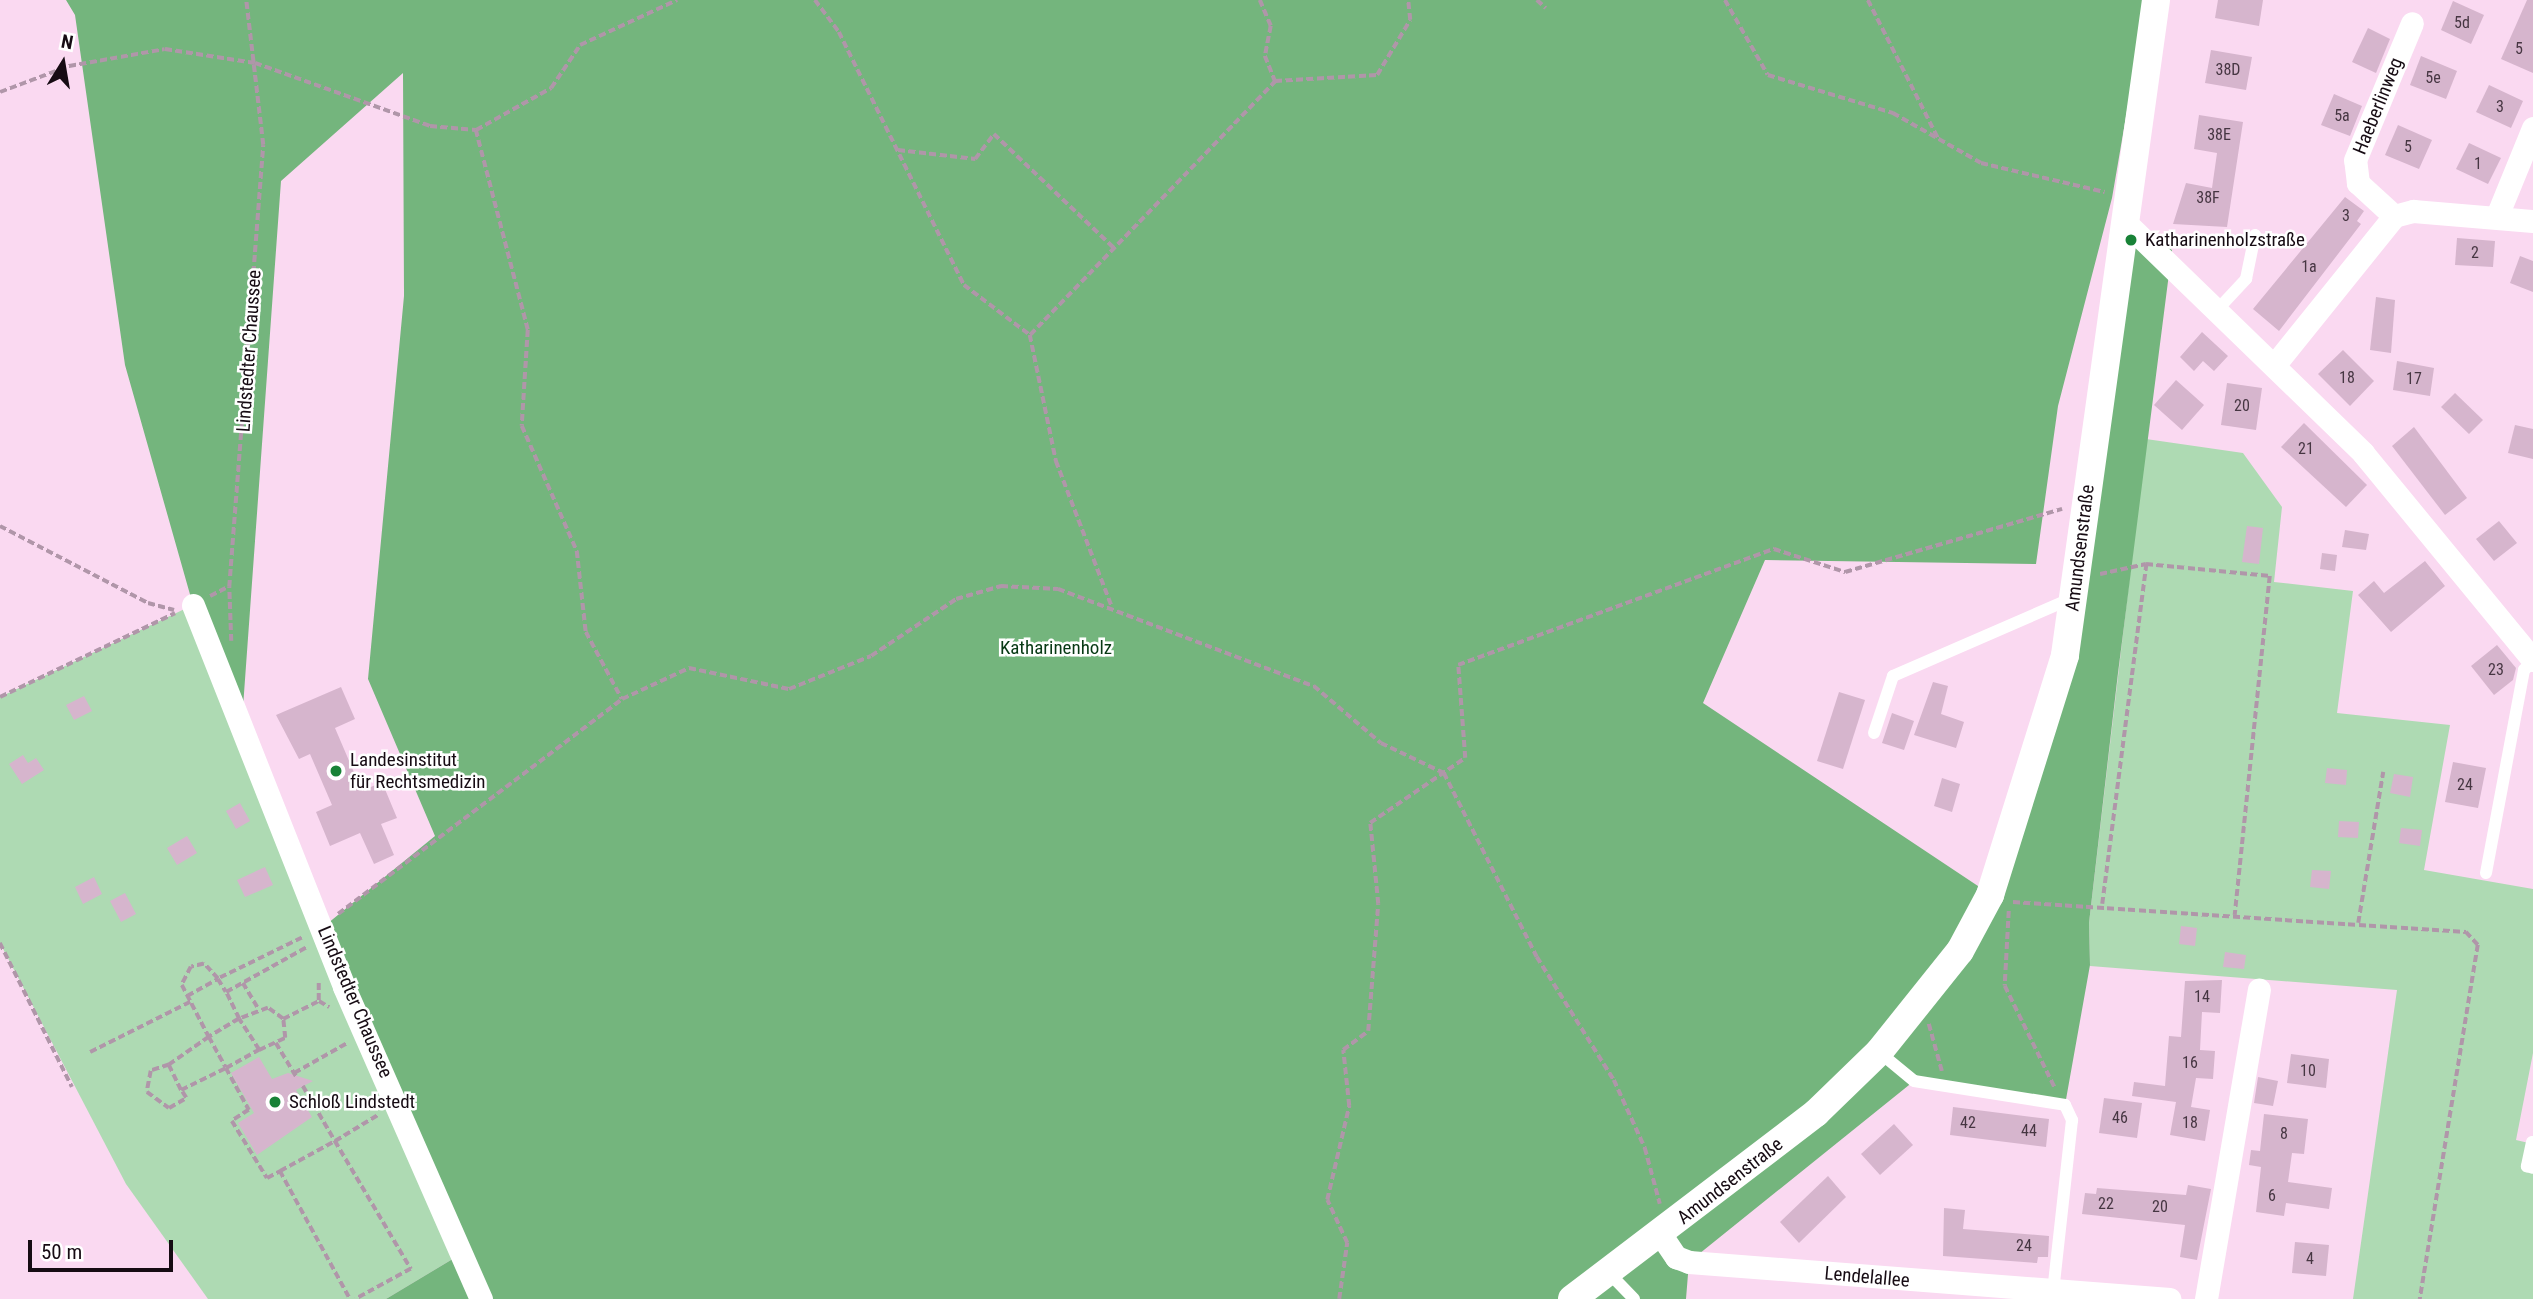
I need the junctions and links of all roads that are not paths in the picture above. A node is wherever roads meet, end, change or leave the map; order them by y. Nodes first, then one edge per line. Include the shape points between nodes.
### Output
1 (2155, 0) edge
2 (2412, 23) dead end
3 (2533, 128) edge
4 (2125, 209) junction
5 (2393, 216) junction
6 (2497, 216) junction
7 (2533, 221) edge
8 (2255, 235) dead end
9 (2219, 308) junction
10 (2276, 363) junction
11 (2077, 588) junction
12 (186, 608) road end
13 (2533, 661) edge
14 (1874, 733) dead end
15 (2486, 873) dead end
16 (2259, 989) dead end
17 (1879, 1052) junction
18 (2532, 1142) edge
19 (2533, 1168) edge
20 (1666, 1232) junction
21 (1609, 1273) junction
22 (2053, 1292) junction
23 (481, 1299) edge
24 (1572, 1299) edge
25 (1634, 1299) edge
26 (2170, 1299) edge
27 (2206, 1299) edge

1 - 4 street, Amundsenstraße
2 - 5 street, Haeberlinweg via 2354,172
3 - 6 street
4 - 9 street
4 - 11 street, Amundsenstraße
5 - 6 street via 2413,211
5 - 10 street
6 - 7 street
8 - 9 lane via 2246,279
9 - 10 street
10 - 13 street via 2382,474
11 - 14 lane via 1893,676
11 - 17 street, Amundsenstraße via 2065,655 2000,898 1924,1002
12 - 23 street, Lindstedter Chaussee
13 - 15 lane via 2524,670
16 - 27 street
17 - 20 street, Amundsenstraße via 1816,1113
17 - 22 lane via 1914,1081 2065,1105 2073,1121
18 - 19 lane via 2527,1166
20 - 21 street, Amundsenstraße
20 - 22 street, Lendelallee via 1676,1257 1689,1262
21 - 24 street, Amundsenstraße
21 - 25 lane
22 - 26 street, Lendelallee

